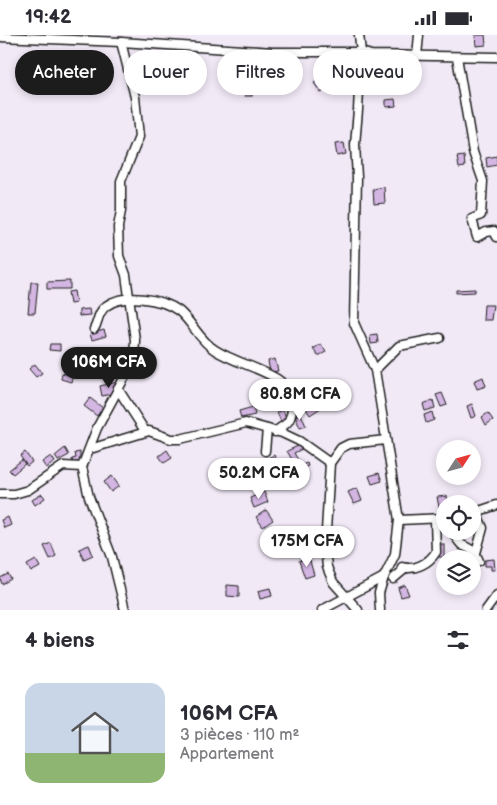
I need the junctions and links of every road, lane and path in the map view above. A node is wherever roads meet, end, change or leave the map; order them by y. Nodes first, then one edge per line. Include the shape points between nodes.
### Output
1 (418, 35) edge
2 (0, 37) edge
3 (84, 37) edge
4 (359, 37) edge
5 (121, 42) junction
6 (361, 50) edge
7 (364, 50) edge
8 (417, 50) edge
9 (313, 52) edge
10 (422, 56) edge
11 (457, 57) junction
12 (497, 57) edge
13 (358, 95) edge
14 (497, 237) edge
15 (129, 299) junction
16 (94, 329) dead end
17 (440, 338) dead end
18 (375, 370) junction
19 (118, 389) junction
20 (145, 431) junction
21 (271, 431) junction
22 (386, 440) junction
23 (90, 449) junction
24 (265, 451) dead end
25 (330, 463) junction
26 (82, 467) junction
27 (0, 494) edge
28 (492, 497) dead end
29 (496, 506) edge
30 (481, 511) edge
31 (399, 520) junction
32 (435, 520) joint
33 (481, 525) edge
34 (458, 540) edge
35 (481, 540) edge
36 (481, 540) edge
37 (384, 577) junction
38 (393, 579) dead end
39 (497, 595) edge
40 (347, 597) junction
41 (125, 610) edge
42 (322, 610) edge
43 (358, 610) edge
44 (380, 610) edge
45 (486, 610) edge

1 - 8 street
2 - 3 street
3 - 5 street
4 - 6 street
4 - 7 street
5 - 9 street
5 - 15 street via 135,97 138,137 121,181 118,227 119,256 126,275
10 - 11 street
11 - 12 street
11 - 14 street via 473,152 483,181 481,215 472,219 477,237 486,231 494,231
13 - 18 street via 354,323
15 - 16 street via 105,307 98,315
15 - 19 street via 135,340 134,360
15 - 21 street via 148,299 178,310 204,342 216,351 282,383 292,409 289,421
17 - 18 street via 399,346
18 - 22 street
19 - 20 street
19 - 23 street via 97,428
20 - 21 street via 171,439 246,423
20 - 23 street
21 - 24 street
21 - 25 street via 299,441
22 - 25 street via 349,444
22 - 31 street
23 - 26 street
25 - 40 street via 325,548 327,567 333,581
26 - 27 street via 63,466 28,489
26 - 41 street via 112,557
28 - 29 street
29 - 30 street
31 - 32 street
31 - 37 street via 395,554
32 - 38 street via 436,552 424,564 404,567
33 - 35 street
34 - 36 street via 478,557
37 - 40 street
37 - 44 street via 379,593
39 - 45 street
40 - 42 street
40 - 43 street

